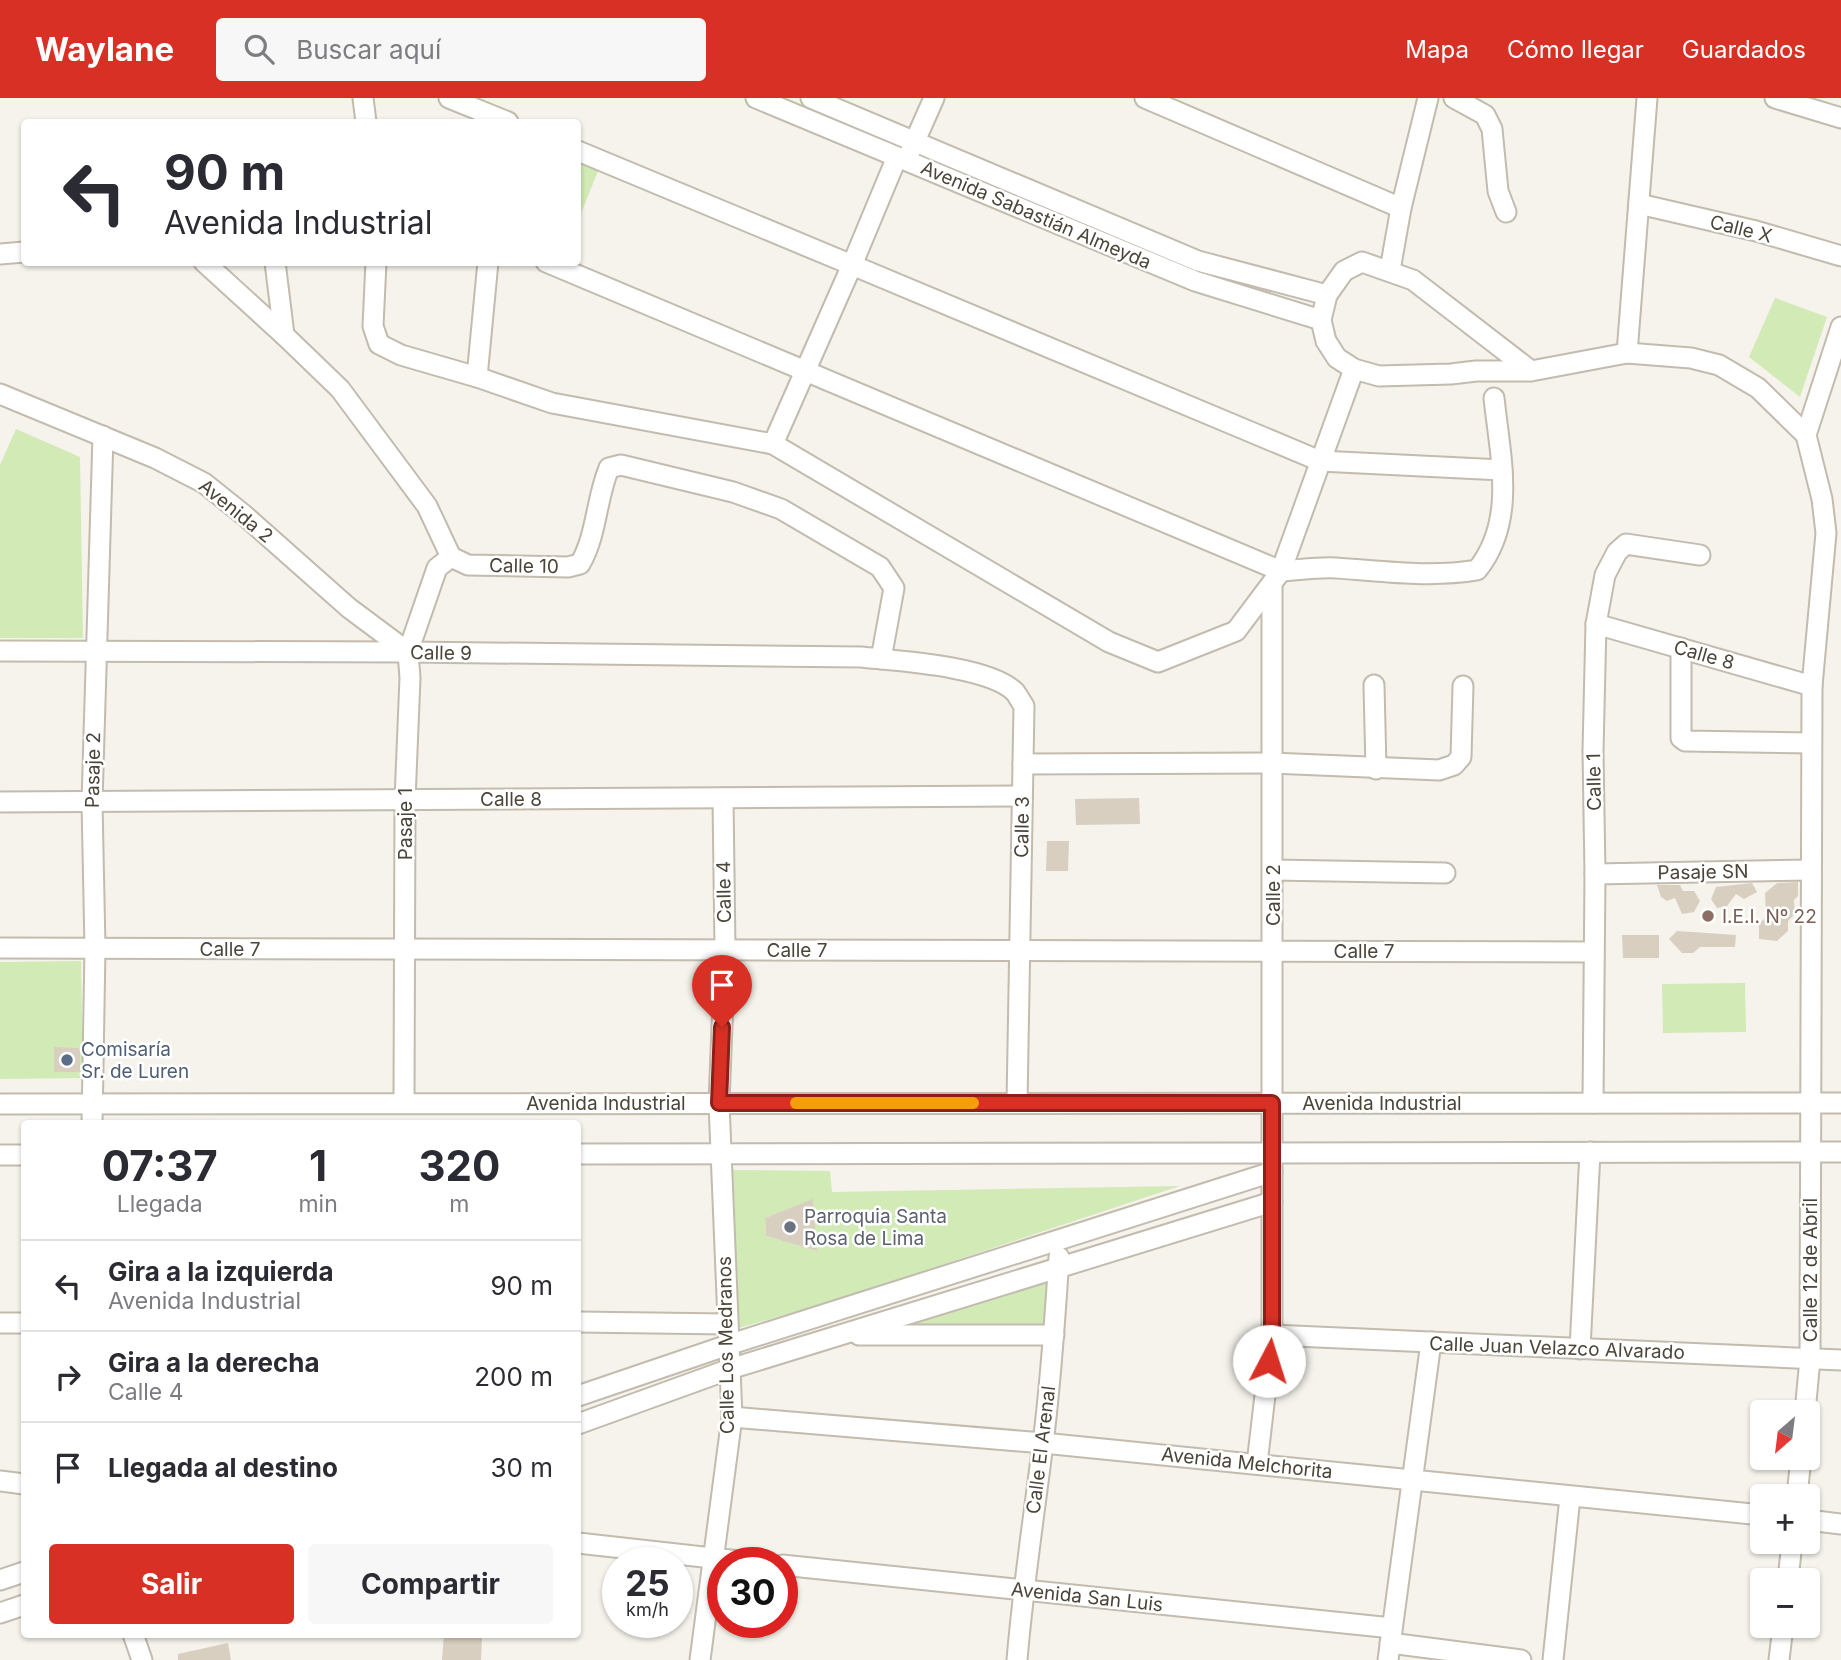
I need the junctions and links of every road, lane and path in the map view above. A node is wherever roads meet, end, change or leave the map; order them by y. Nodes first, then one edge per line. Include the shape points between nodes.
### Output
1 (363, 98) edge
2 (449, 98) edge
3 (757, 98) edge
4 (811, 98) edge
5 (934, 98) edge
6 (1145, 98) edge
7 (1428, 98) edge
8 (1454, 98) edge
9 (1647, 98) edge
10 (1775, 98) edge
11 (477, 116) edge
12 (1841, 118) edge
13 (366, 119) edge
14 (915, 141) junction
15 (581, 152) edge
16 (902, 159) junction
17 (1639, 204) junction
18 (1401, 208) junction
19 (1506, 212) dead end
20 (21, 252) edge
21 (0, 254) edge
22 (1841, 256) edge
23 (852, 265) junction
24 (208, 266) edge
25 (275, 266) edge
26 (376, 266) edge
27 (488, 266) edge
28 (555, 266) edge
29 (1390, 270) junction
30 (1327, 295) junction
31 (1321, 320) junction
32 (1841, 327) edge
33 (284, 335) junction
34 (1490, 338) junction
35 (1627, 353) junction
36 (1354, 369) junction
37 (1476, 371) junction
38 (1531, 371) junction
39 (805, 372) junction
40 (477, 376) junction
41 (0, 394) edge
42 (1494, 398) dead end
43 (1806, 435) junction
44 (103, 436) junction
45 (774, 444) junction
46 (1320, 461) junction
47 (1502, 470) junction
48 (1700, 555) dead end
49 (451, 556) junction
50 (1277, 578) junction
51 (1596, 624) junction
52 (1681, 648) junction
53 (0, 651) edge
54 (97, 651) junction
55 (408, 652) junction
56 (881, 659) junction
57 (1374, 685) dead end
58 (1463, 686) dead end
59 (1812, 686) junction
60 (1811, 743) junction
61 (1271, 763) junction
62 (1023, 764) junction
63 (1376, 769) junction
64 (1022, 796) junction
65 (723, 798) junction
66 (405, 800) junction
67 (0, 802) edge
68 (92, 802) junction
69 (1273, 870) junction
70 (1810, 870) junction
71 (1445, 873) dead end
72 (1595, 874) junction
73 (0, 948) edge
74 (95, 948) junction
75 (405, 949) junction
76 (725, 950) junction
77 (1020, 950) junction
78 (1273, 951) junction
79 (1593, 952) junction
80 (404, 1103) junction
81 (719, 1103) junction
82 (1017, 1103) junction
83 (1272, 1103) junction
84 (1593, 1103) junction
85 (1811, 1103) junction
86 (1841, 1103) edge
87 (0, 1104) edge
88 (92, 1104) junction
89 (92, 1120) edge
90 (1590, 1152) junction
91 (1811, 1152) junction
92 (1841, 1152) edge
93 (581, 1154) edge
94 (721, 1154) junction
95 (0, 1155) edge
96 (21, 1155) edge
97 (1272, 1162) junction
98 (1272, 1202) junction
99 (1060, 1239) junction
100 (1058, 1268) junction
101 (581, 1322) edge
102 (0, 1323) edge
103 (21, 1323) edge
104 (727, 1324) junction
105 (839, 1335) junction
106 (1054, 1335) junction
107 (1272, 1335) junction
108 (1431, 1342) junction
109 (728, 1345) junction
110 (1580, 1349) junction
111 (1810, 1359) junction
112 (1841, 1360) edge
113 (730, 1369) junction
114 (581, 1395) edge
115 (1806, 1400) edge
116 (732, 1417) junction
117 (581, 1423) edge
118 (1043, 1443) junction
119 (1257, 1464) junction
120 (1413, 1479) junction
121 (0, 1481) edge
122 (21, 1484) edge
123 (1570, 1497) junction
124 (1750, 1514) edge
125 (1820, 1521) edge
126 (1841, 1524) edge
127 (581, 1544) edge
128 (714, 1547) edge
129 (707, 1557) edge
130 (798, 1567) edge
131 (21, 1573) edge
132 (0, 1580) edge
133 (1023, 1591) junction
134 (707, 1605) edge
135 (21, 1606) edge
136 (0, 1613) edge
137 (134, 1638) edge
138 (1782, 1638) edge
139 (1390, 1644) edge
140 (142, 1660) edge
141 (700, 1660) edge
142 (1017, 1660) edge
143 (1521, 1660) edge
144 (1553, 1660) edge
145 (1779, 1660) edge

1 - 13 street
2 - 11 street
3 - 16 street, Avenida Sabastián Almeyda
4 - 14 street, Avenida Sabastián Almeyda
5 - 14 street
6 - 18 street
7 - 18 street
8 - 19 street via 1485,114 1492,129 1498,191
9 - 17 street
10 - 12 street
14 - 16 street
14 - 30 street, Avenida Sabastián Almeyda via 1198,261
15 - 23 street
16 - 23 street
16 - 31 street, Avenida Sabastián Almeyda via 1195,281
17 - 22 street, Calle X
17 - 35 street
18 - 29 street
20 - 21 street
23 - 39 street
23 - 46 street
24 - 33 street
25 - 33 street
26 - 40 street via 373,326 379,344 401,355
27 - 40 street
28 - 39 street
29 - 30 street via 1362,262 1344,271
29 - 34 street via 1413,280
30 - 31 street
31 - 36 street via 1326,341 1337,358
32 - 43 street
33 - 49 street via 340,389 427,506
34 - 37 street
34 - 38 street
35 - 38 street
35 - 43 street via 1719,365 1758,388
36 - 37 street via 1379,376
36 - 46 street
37 - 38 street
39 - 45 street
39 - 50 street
40 - 45 street via 552,402
41 - 44 street, Avenida 2
42 - 47 street
43 - 59 street, Calle 12 de Abril via 1826,533
44 - 54 street, Pasaje 2
44 - 55 street, Avenida 2 via 204,483
45 - 50 street via 1109,642 1158,662 1236,631
46 - 47 street
46 - 50 street
47 - 50 street via 1499,528 1477,570 1401,574 1333,568
48 - 51 street, Calle 1 via 1626,544 1605,575
49 - 55 street, Pasaje 1 via 437,568
49 - 56 street, Calle 10 via 468,565 580,564 603,482 609,468 621,465 733,492 781,509 880,567 894,588
50 - 61 street, Calle 2
51 - 52 street, Calle 8
51 - 72 street, Calle 1
52 - 59 street, Calle 8
52 - 60 street via 1681,738 1685,741
53 - 54 street, Calle 9
54 - 55 street, Calle 9
54 - 68 street, Pasaje 2
55 - 56 street, Calle 9
55 - 66 street, Pasaje 1
56 - 62 street, Calle 3 via 977,674 1014,692 1024,706
57 - 63 street
58 - 63 street via 1461,757 1454,765 1439,770
59 - 60 street, Calle 12 de Abril
60 - 70 street, Calle 12 de Abril
61 - 62 street
61 - 63 street
61 - 69 street, Calle 2
62 - 64 street, Calle 3
64 - 65 street, Calle 8
64 - 77 street, Calle 3
65 - 66 street, Calle 8
65 - 76 street, Calle 4
66 - 68 street, Calle 8
66 - 75 street, Pasaje 1
67 - 68 street, Calle 8
68 - 74 street, Pasaje 2
69 - 71 street
69 - 78 street, Calle 2
70 - 72 street, Pasaje SN
70 - 85 street, Calle 12 de Abril
72 - 79 street, Calle 1
73 - 74 street, Calle 7
74 - 75 street, Calle 7
74 - 88 street, Pasaje 2
75 - 76 street, Calle 7
75 - 80 street, Pasaje 1
76 - 77 street, Calle 7
76 - 81 street, Calle 4
77 - 78 street, Calle 7
77 - 82 street, Calle 3
78 - 79 street, Calle 7
78 - 83 street, Calle 2
79 - 84 street, Calle 1
80 - 81 street, Avenida Industrial
80 - 88 street, Avenida Industrial
81 - 82 street, Avenida Industrial
81 - 94 street, Calle 4
82 - 83 street, Avenida Industrial
83 - 84 street, Avenida Industrial
83 - 97 street, Calle 2
84 - 85 street, Avenida Industrial
85 - 86 street, Avenida Industrial
85 - 91 street, Calle 12 de Abril
87 - 88 street, Avenida Industrial
88 - 89 street, Pasaje 2
90 - 91 street
90 - 97 street
90 - 110 street
91 - 92 street
91 - 111 street, Calle 12 de Abril
93 - 94 street
94 - 97 street
94 - 104 street, Calle Los Medranos
95 - 96 street
97 - 98 street, Calle 2
97 - 99 street
98 - 100 street
98 - 107 street, Calle 2
99 - 100 street, Calle El Arenal
99 - 109 street
100 - 105 street
100 - 106 street, Calle El Arenal
101 - 104 street
102 - 103 street
104 - 109 street, Calle Los Medranos
105 - 106 street
105 - 113 street
106 - 118 street, Calle El Arenal
107 - 108 street, Calle Juan Velazco Alvarado
107 - 119 street, Calle 2
108 - 110 street, Calle Juan Velazco Alvarado
108 - 120 street
109 - 113 street, Calle Los Medranos
109 - 114 street
110 - 111 street, Calle Juan Velazco Alvarado
111 - 112 street, Calle Juan Velazco Alvarado
111 - 115 street, Calle 12 de Abril
113 - 116 street, Calle Los Medranos
113 - 117 street
116 - 118 street, Avenida Melchorita
116 - 128 street, Calle Los Medranos
118 - 119 street, Avenida Melchorita
118 - 133 street, Calle El Arenal
119 - 120 street, Avenida Melchorita
120 - 123 street, Avenida Melchorita
120 - 139 street
121 - 122 street
123 - 124 street, Avenida Melchorita
123 - 144 street
125 - 126 street
127 - 129 street
130 - 133 street, Avenida San Luis
131 - 132 street
133 - 139 street, Avenida San Luis
133 - 142 street, Calle El Arenal
134 - 141 street, Calle Los Medranos
135 - 136 street
137 - 140 street
138 - 145 street
139 - 143 street, Avenida San Luis

